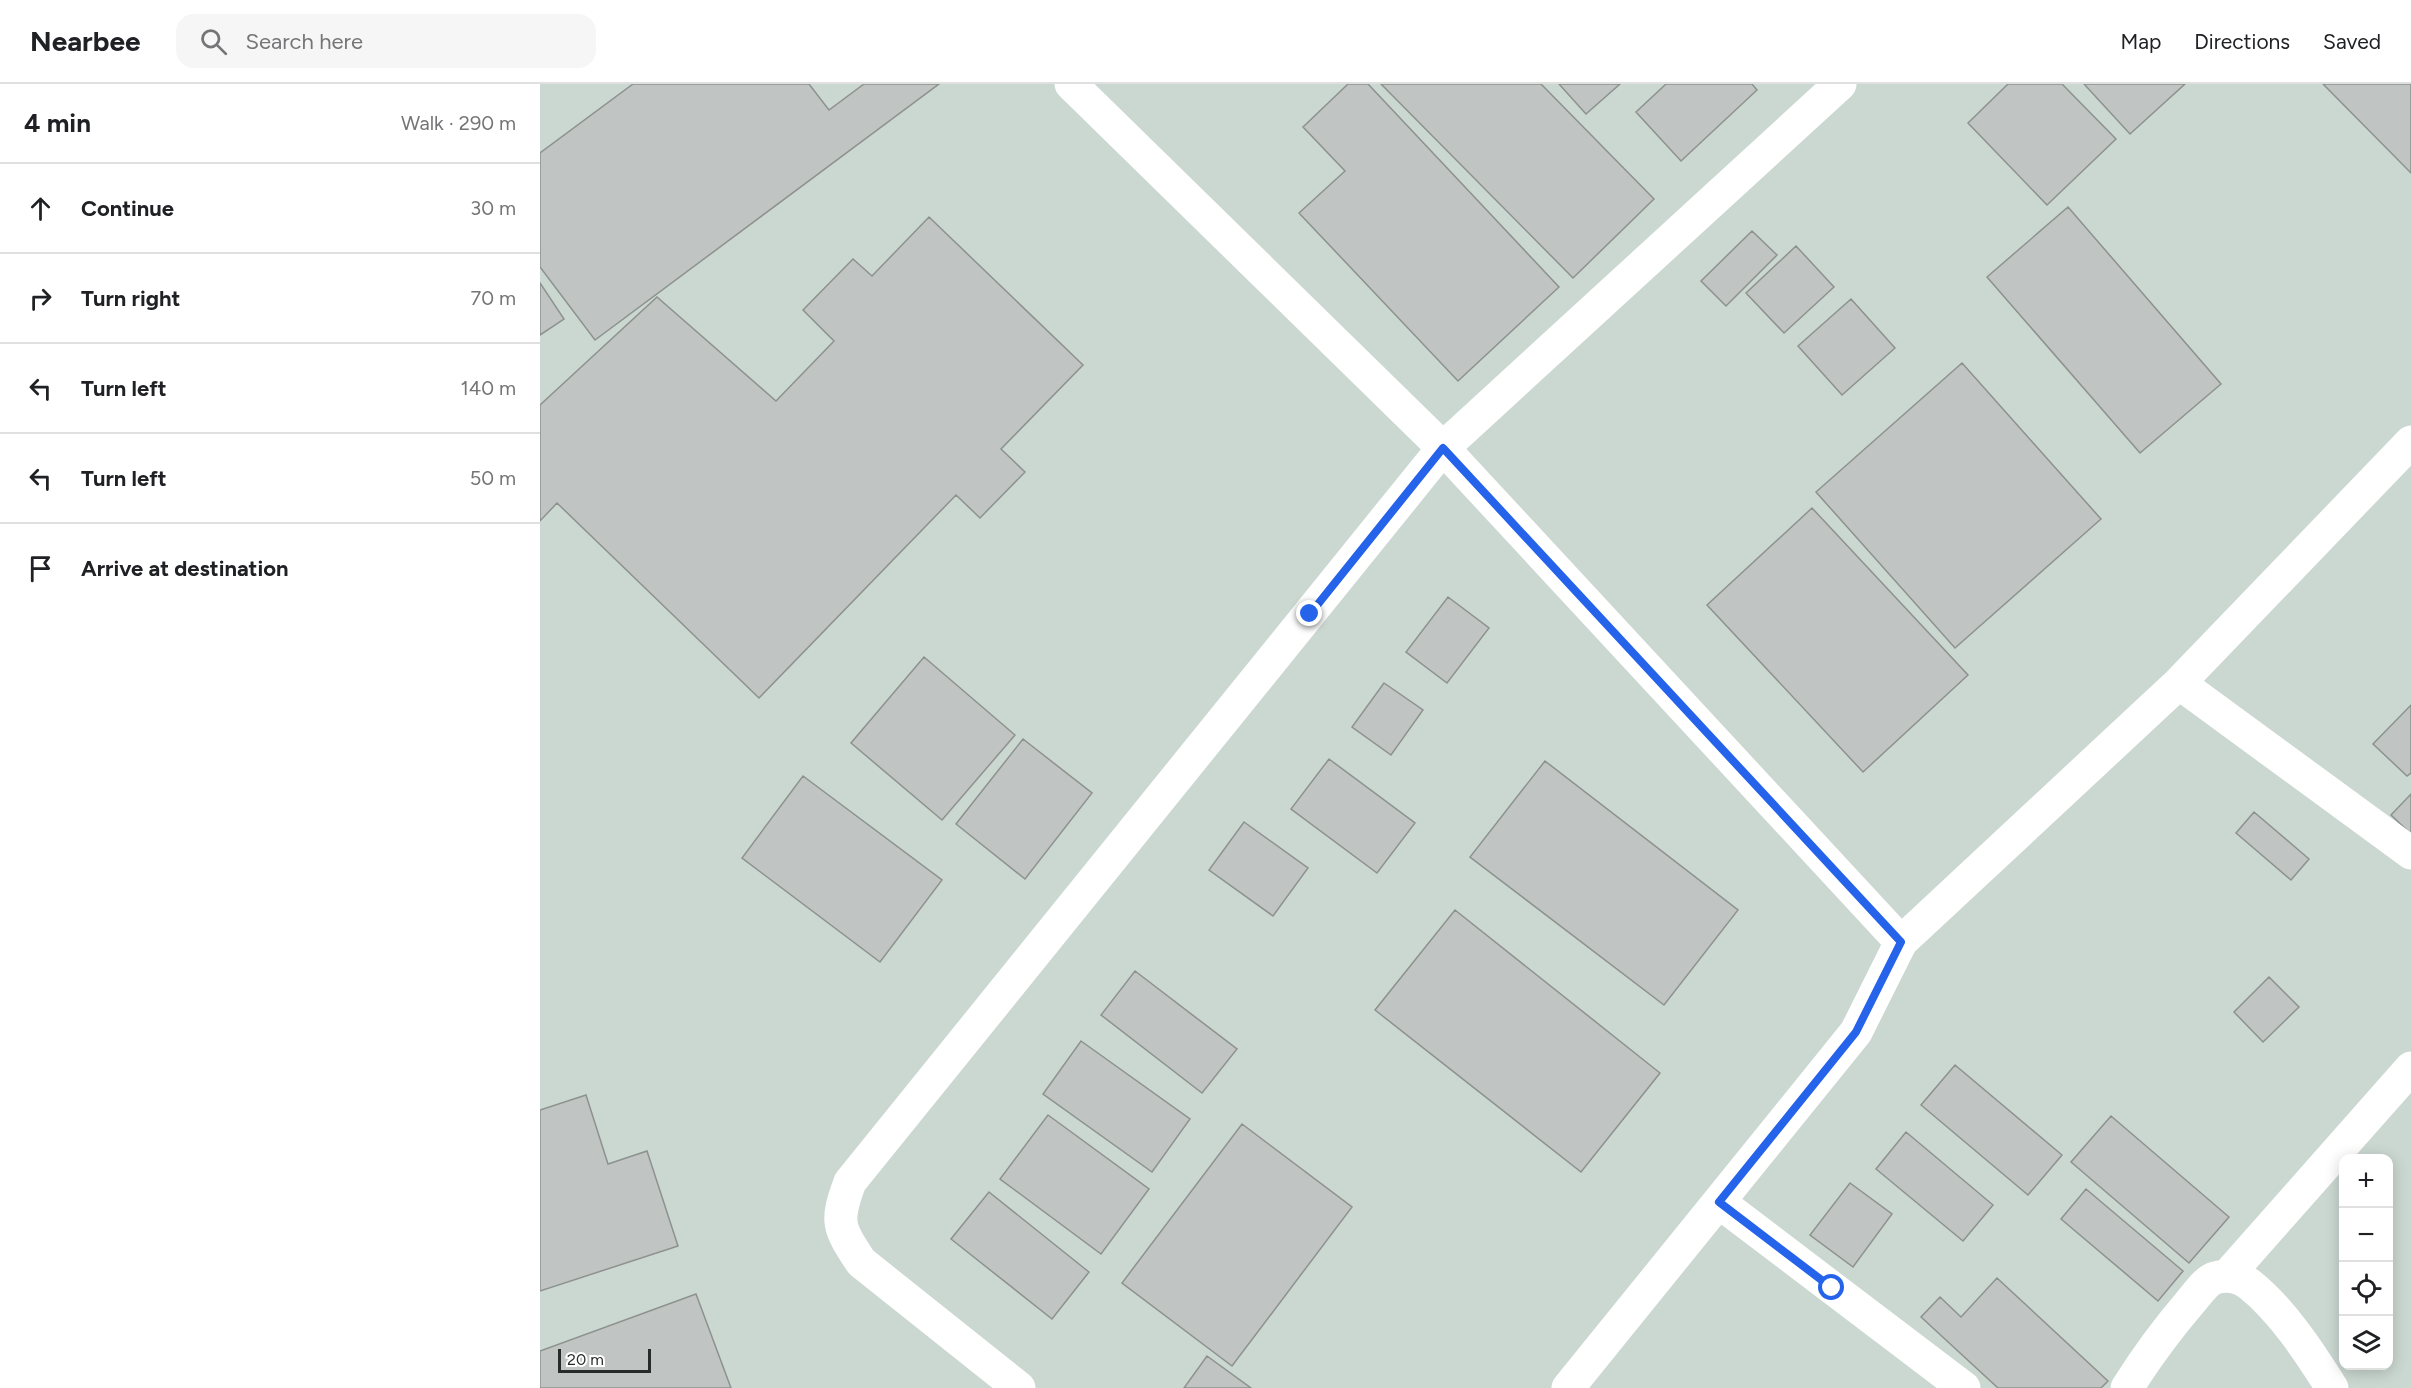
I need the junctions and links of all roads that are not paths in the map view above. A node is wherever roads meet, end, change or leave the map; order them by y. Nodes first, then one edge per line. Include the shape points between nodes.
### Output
1 (1071, 84) edge
2 (1840, 84) edge
3 (2411, 442) edge
4 (1443, 448) junction
5 (2179, 683) junction
6 (2411, 853) edge
7 (1901, 942) junction
8 (2411, 1068) edge
9 (1719, 1202) junction
10 (2228, 1275) junction
11 (1019, 1388) edge
12 (1568, 1388) edge
13 (1964, 1388) edge
14 (2127, 1388) edge
15 (2332, 1388) edge

1 - 4 street
2 - 4 street
3 - 5 street
4 - 7 street
4 - 11 street via 850,1182 840,1209 843,1234 861,1262
5 - 6 street
5 - 7 street
7 - 9 street via 1856,1032
8 - 10 street
9 - 12 street
9 - 13 street
10 - 14 street via 2212,1278 2203,1288 2160,1337
10 - 15 street via 2248,1283 2279,1316 2314,1358

